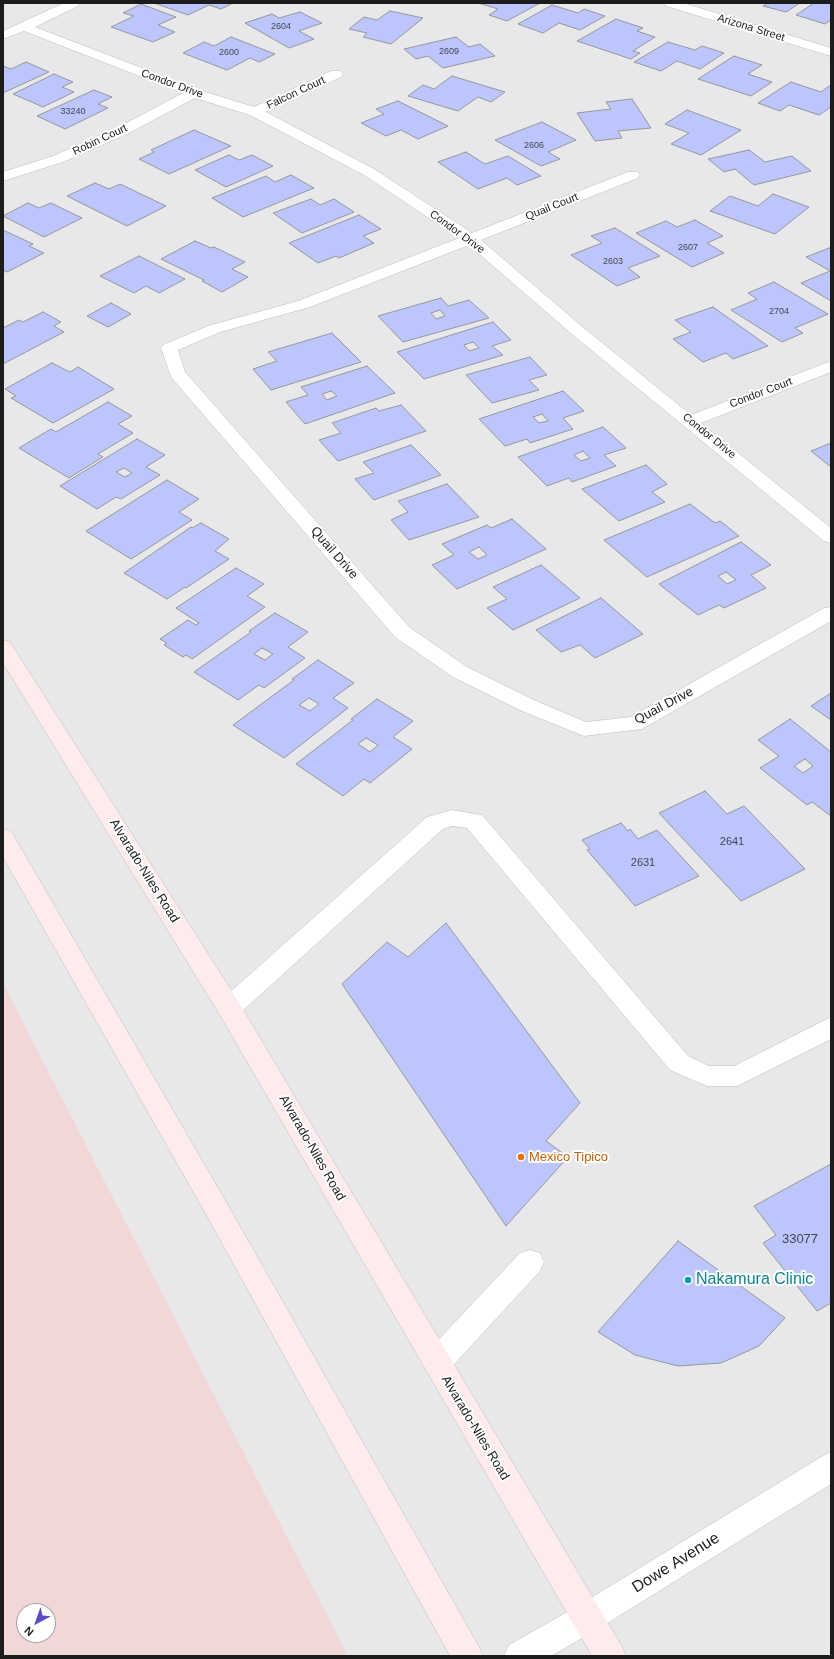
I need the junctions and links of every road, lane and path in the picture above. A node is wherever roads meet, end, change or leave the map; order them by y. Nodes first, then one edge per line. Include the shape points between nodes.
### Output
1 (74, 3) edge
2 (670, 3) edge
3 (24, 27) junction
4 (3, 35) edge
5 (831, 52) edge
6 (336, 74) dead end
7 (194, 93) junction
8 (255, 112) junction
9 (633, 175) dead end
10 (3, 176) edge
11 (471, 239) junction
12 (831, 366) edge
13 (690, 421) junction
14 (831, 537) edge
15 (831, 613) edge
16 (3, 647) edge
17 (3, 837) edge
18 (229, 1008) junction
19 (831, 1028) edge
20 (530, 1262) dead end
21 (436, 1362) junction
22 (831, 1467) edge
23 (587, 1618) junction
24 (467, 1656) edge
25 (520, 1656) edge
26 (610, 1656) edge

1 - 3 street
2 - 5 street, Arizona Street
3 - 4 street
3 - 7 street, Condor Drive
6 - 8 street, Falcon Court
7 - 8 street, Condor Drive
7 - 10 street, Robin Court via 122,131 65,156
8 - 11 street, Condor Drive via 369,172
9 - 11 street, Quail Court
11 - 13 street, Condor Drive via 579,332
11 - 15 street, Quail Drive via 304,304 214,329 169,348 177,373 402,632 460,672 529,706 584,729 635,724
12 - 13 street, Condor Court
13 - 14 street, Condor Drive
16 - 18 main road, Alvarado-Niles Road
17 - 24 main road via 216,1208
18 - 19 street via 435,823 452,818 474,821 679,1063 707,1076 737,1076
18 - 21 main road, Alvarado-Niles Road
20 - 21 street
21 - 23 main road, Alvarado-Niles Road
22 - 23 street, Dowe Avenue
23 - 25 street, Dowe Avenue
23 - 26 main road, Alvarado-Niles Road

